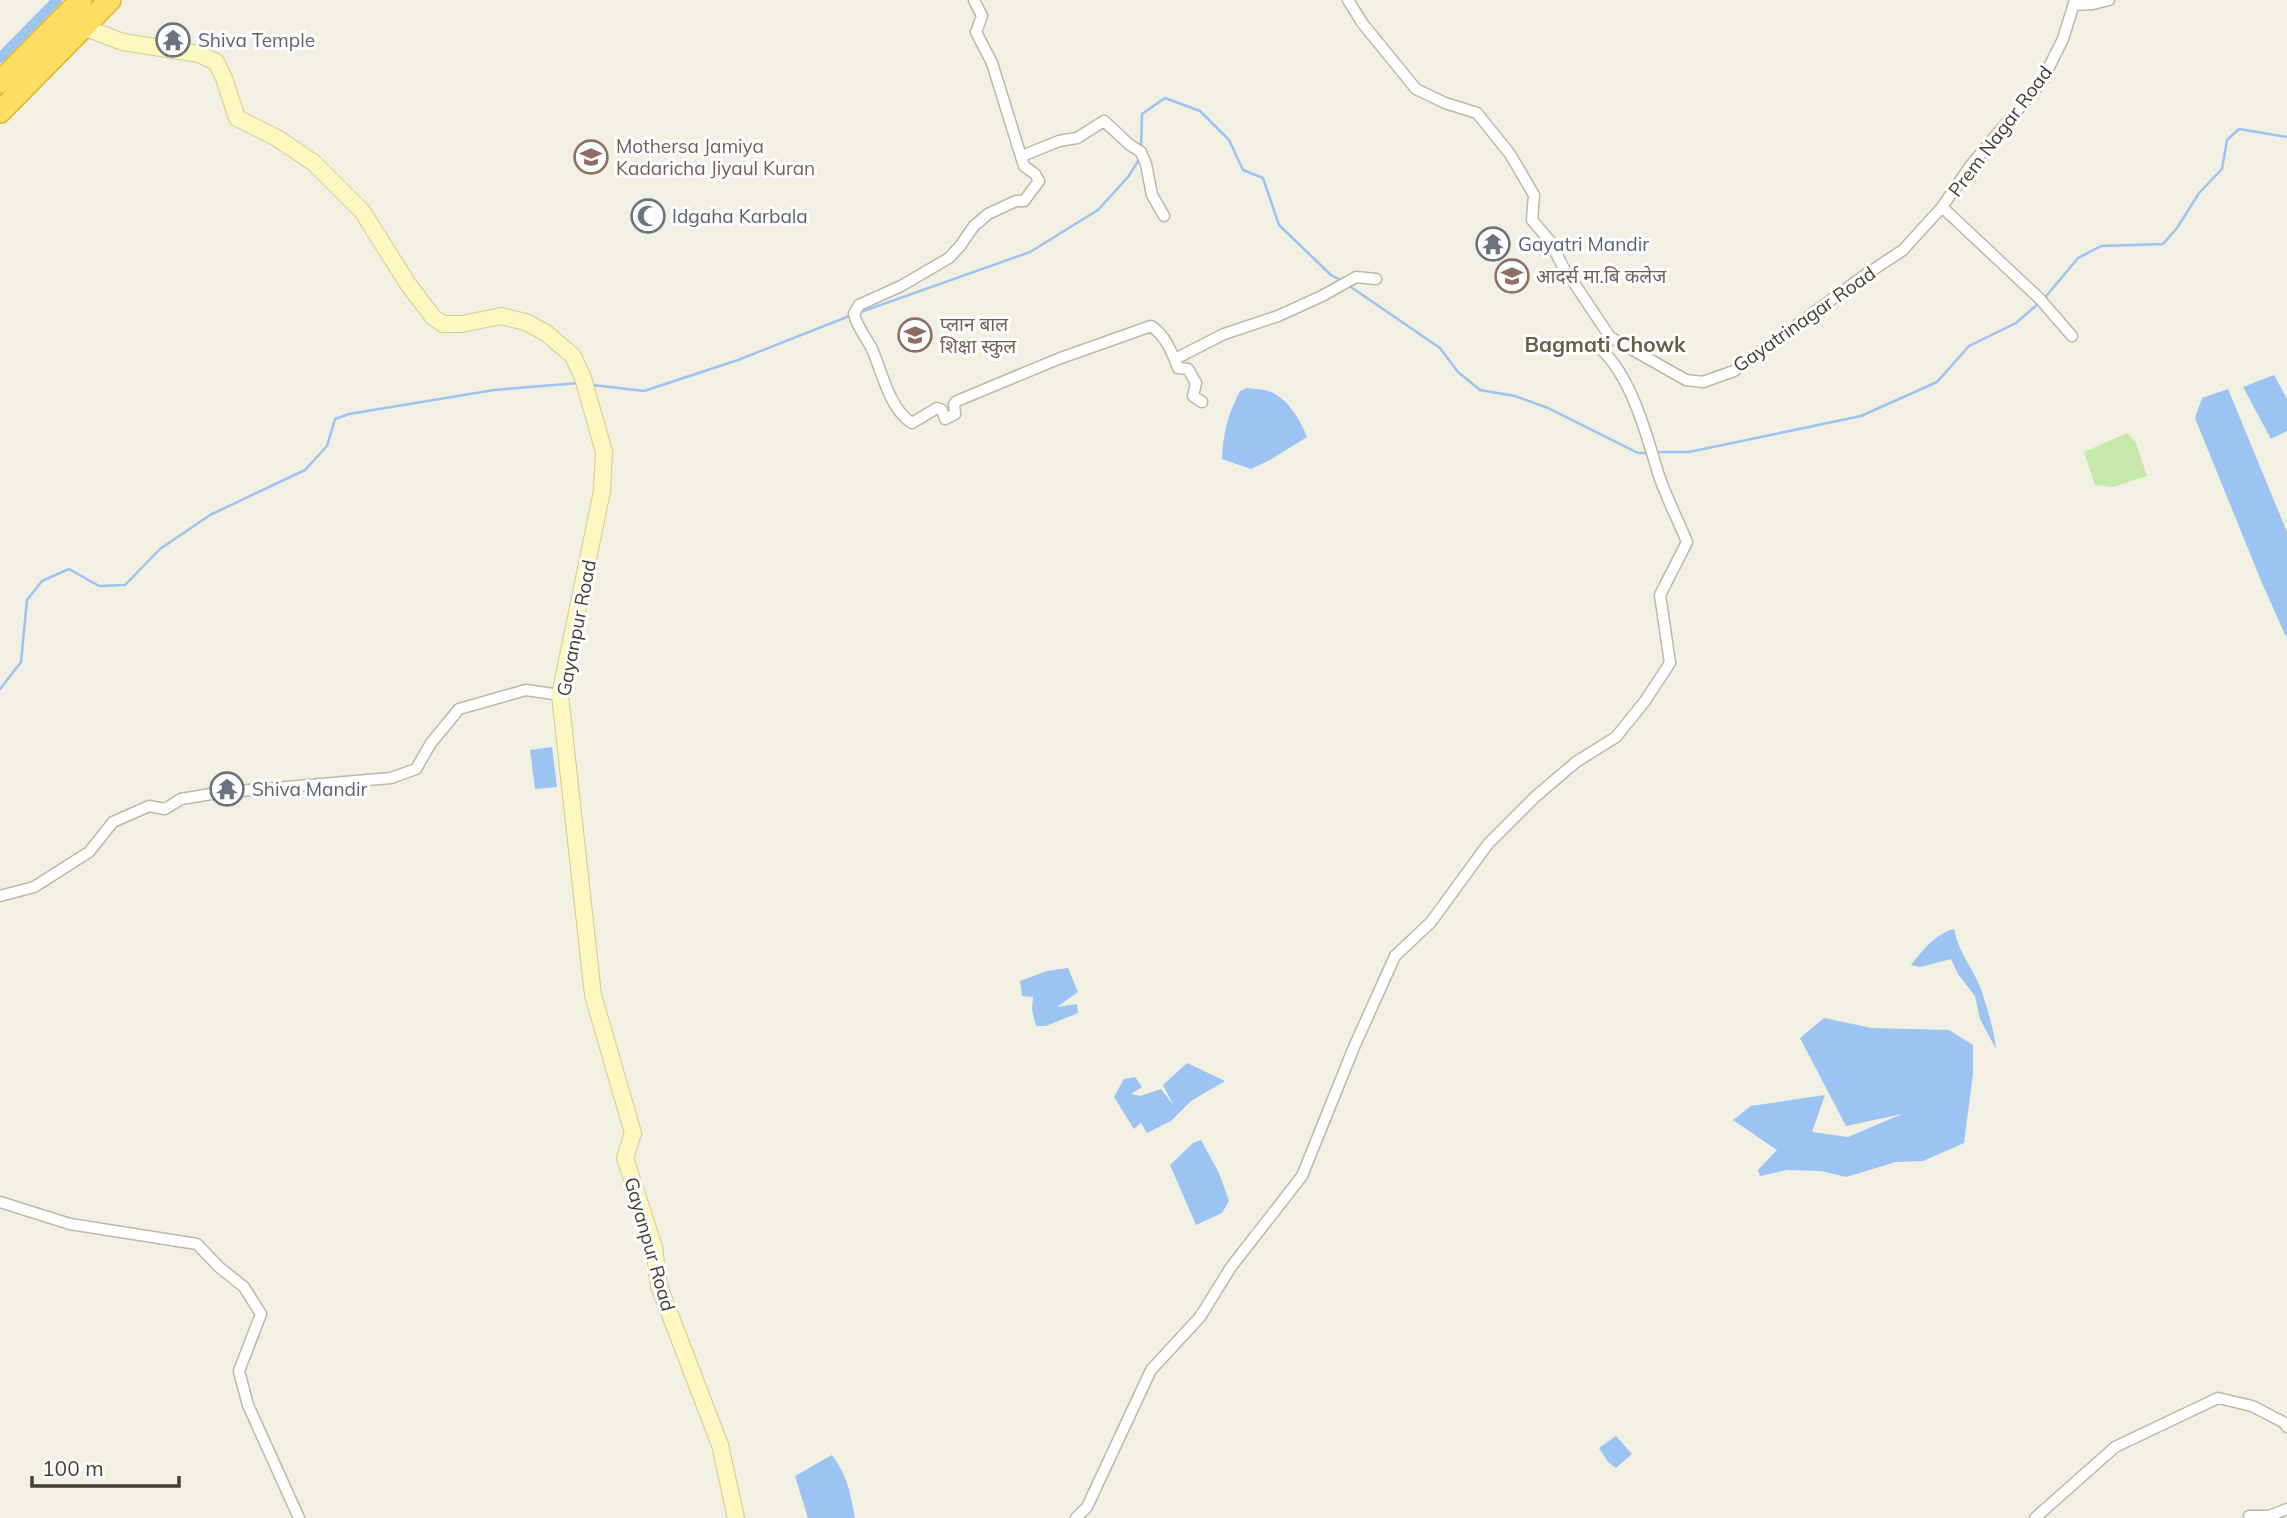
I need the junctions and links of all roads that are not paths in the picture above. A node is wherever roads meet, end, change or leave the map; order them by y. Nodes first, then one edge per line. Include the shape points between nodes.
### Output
1 (81, 0) edge
2 (110, 0) edge
3 (974, 0) edge
4 (1348, 0) edge
5 (2109, 0) edge
6 (2074, 3) edge
7 (83, 27) junction
8 (0, 82) edge
9 (0, 111) edge
10 (1022, 156) junction
11 (1942, 207) junction
12 (1164, 216) dead end
13 (1903, 250) joint
14 (1376, 279) dead end
15 (2072, 335) dead end
16 (1610, 337) junction
17 (1175, 359) junction
18 (1202, 402) dead end
19 (560, 695) junction
20 (0, 896) edge
21 (0, 1202) edge
22 (2286, 1423) edge
23 (2287, 1509) edge
24 (2249, 1516) dead end
25 (299, 1518) edge
26 (736, 1518) edge
27 (1076, 1518) edge
28 (2035, 1518) edge

1 - 8 highway
2 - 7 highway
3 - 10 street via 982,16 976,32 992,63
4 - 16 street, Gayatrinagar Road via 1416,89 1477,113 1510,154 1534,195 1532,220
5 - 6 street
6 - 11 street, Prem Nagar Road via 2042,81
7 - 9 highway
7 - 19 street, Gayanpur Road via 123,42 199,54 216,62 237,118 314,163 362,211 408,284 443,324 501,316 526,322 573,356 592,402 604,452 602,491
10 - 12 street via 1059,141 1071,141 1104,121 1141,152 1152,195
10 - 17 street via 1024,166 1039,181 1024,201 988,214 949,258 859,305 854,314 899,410 912,423 937,408 945,419 955,414 957,401 1151,326 1159,331
11 - 13 street, Prem Nagar Road
11 - 15 street
13 - 16 street, Gayatrinagar Road via 1734,371 1703,382 1686,380
14 - 17 street via 1356,277
16 - 27 street via 1601,349 1613,361 1638,411 1687,542 1660,595 1670,663 1616,737 1576,762 1535,797 1488,845 1431,922 1395,956 1302,1176 1231,1267 1200,1317 1150,1370 1087,1507
17 - 18 street via 1178,368 1188,369 1196,383 1193,396
19 - 20 street via 526,690 459,709 416,769 391,778 218,793 181,799 165,809 149,806 113,822 89,852 34,887
19 - 26 street, Gayanpur Road via 593,995 633,1133 625,1158 654,1247 659,1286 720,1446
21 - 25 street via 70,1224 197,1244 244,1287 261,1314 239,1371 248,1405
22 - 28 street via 2252,1406 2218,1398 2115,1447
23 - 24 street via 2269,1516

